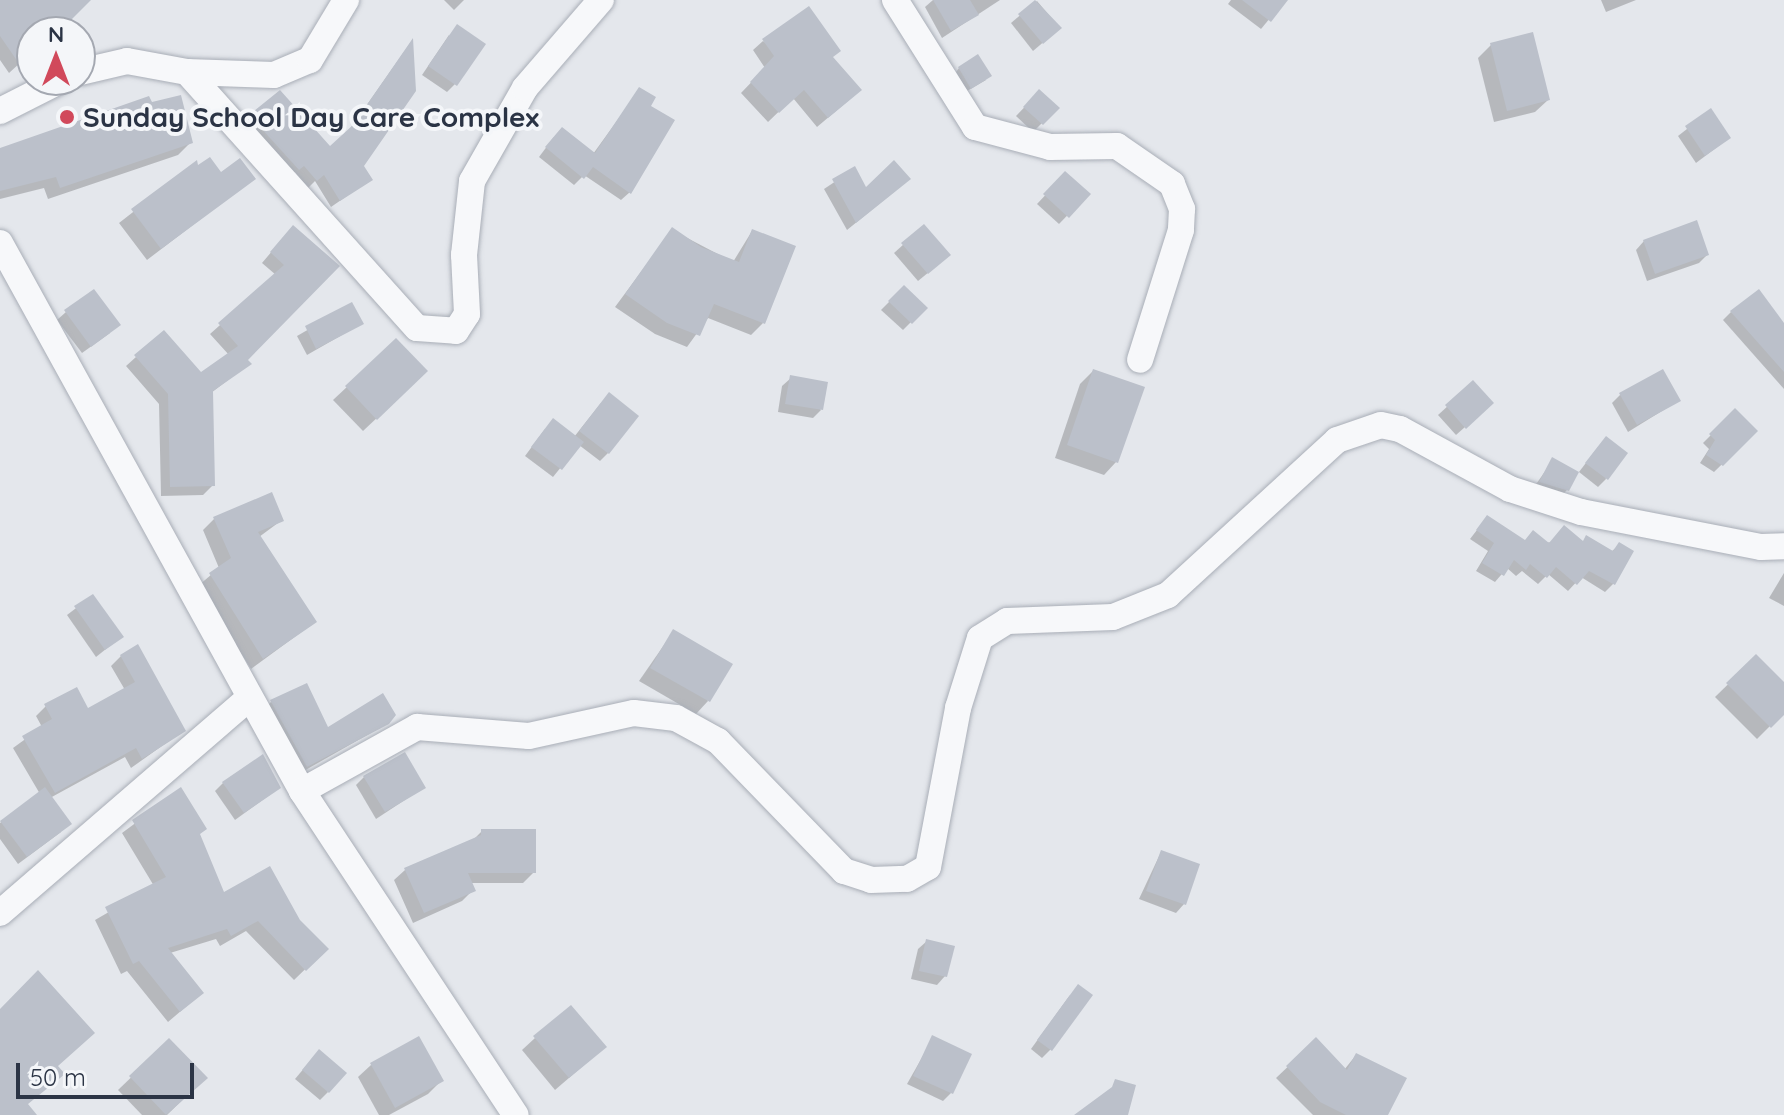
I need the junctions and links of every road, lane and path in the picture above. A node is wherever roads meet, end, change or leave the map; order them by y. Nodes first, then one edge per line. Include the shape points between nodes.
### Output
1 (346, 0) edge
2 (601, 0) edge
3 (895, 0) edge
4 (96, 68) edge
5 (187, 72) junction
6 (30, 96) edge
7 (0, 111) edge
8 (0, 243) edge
9 (1140, 360) dead end
10 (1784, 546) edge
11 (250, 697) junction
12 (302, 791) junction
13 (0, 913) edge
14 (516, 1115) edge

1 - 5 street via 310,60 274,75
2 - 5 street via 525,88 472,181 464,255 467,314 456,331 417,328
3 - 9 street via 975,127 1050,147 1117,146 1172,184 1182,209 1181,230
4 - 5 street via 127,61
6 - 7 street
8 - 11 street
10 - 12 street via 1761,547 1581,512 1510,489 1400,429 1381,425 1337,440 1168,595 1113,617 1007,621 980,638 958,708 928,867 907,879 871,880 844,871 718,741 676,718 634,713 529,736 417,727
11 - 12 street
11 - 13 street
12 - 14 street

